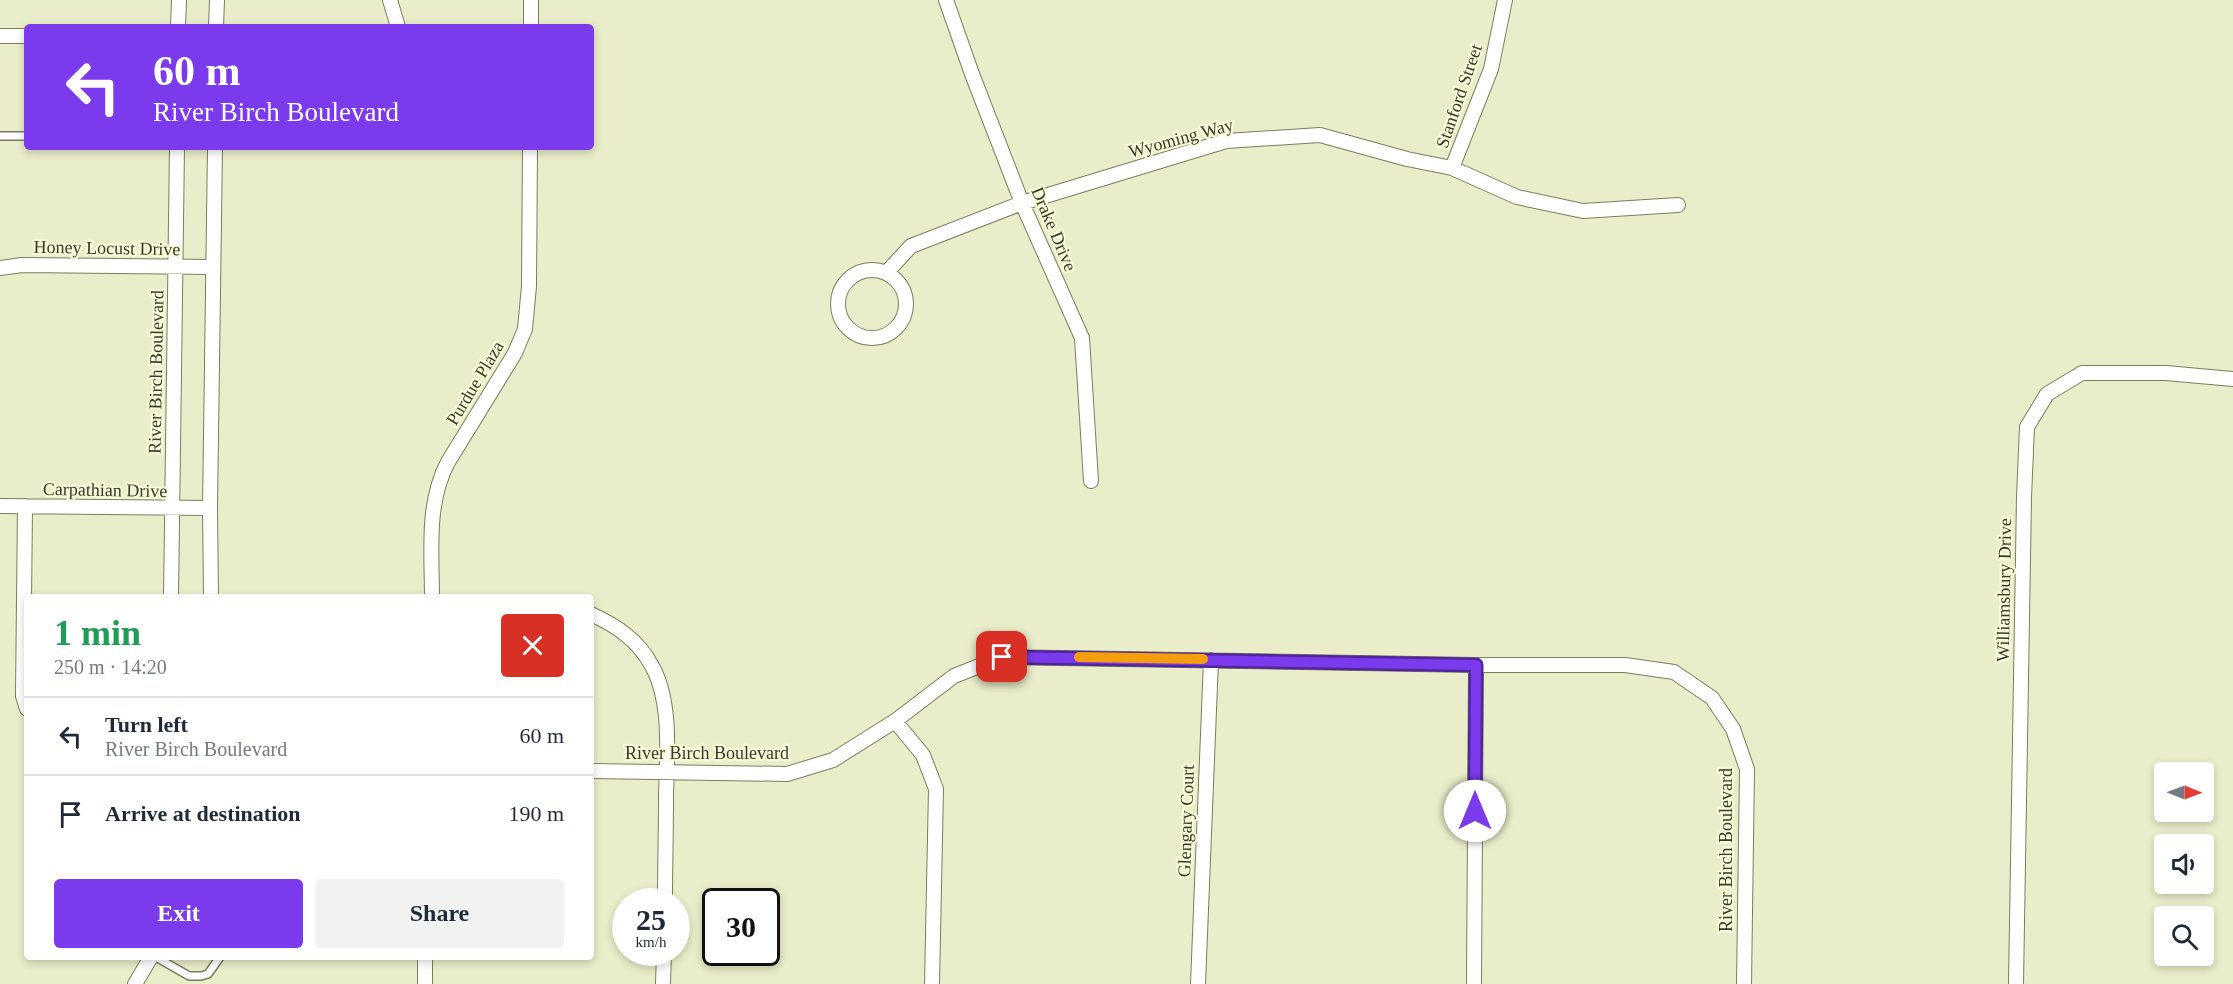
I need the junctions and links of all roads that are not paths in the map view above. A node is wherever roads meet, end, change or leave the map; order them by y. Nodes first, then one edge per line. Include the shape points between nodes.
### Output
1 (178, 0) edge
2 (217, 0) edge
3 (390, 0) edge
4 (531, 0) edge
5 (946, 0) edge
6 (1505, 0) edge
7 (178, 24) edge
8 (216, 24) edge
9 (397, 24) edge
10 (531, 24) edge
11 (0, 36) edge
12 (24, 36) edge
13 (0, 136) edge
14 (24, 136) edge
15 (177, 150) edge
16 (215, 150) edge
17 (530, 150) edge
18 (1452, 168) junction
19 (1022, 202) junction
20 (1678, 205) dead end
21 (176, 267) junction
22 (213, 267) junction
23 (0, 268) edge
24 (886, 273) junction
25 (2233, 379) edge
26 (1091, 481) dead end
27 (0, 506) edge
28 (25, 506) junction
29 (210, 508) junction
30 (173, 509) junction
31 (24, 594) edge
32 (171, 594) edge
33 (211, 594) edge
34 (432, 594) edge
35 (24, 601) edge
36 (594, 616) edge
37 (1211, 660) junction
38 (1476, 665) junction
39 (24, 699) edge
40 (894, 721) junction
41 (594, 771) edge
42 (667, 772) junction
43 (664, 888) edge
44 (152, 960) edge
45 (160, 960) edge
46 (218, 960) edge
47 (425, 960) edge
48 (664, 966) edge
49 (135, 984) edge
50 (425, 984) edge
51 (663, 984) edge
52 (932, 984) edge
53 (1198, 984) edge
54 (1474, 984) edge
55 (1744, 984) edge
56 (2016, 984) edge

1 - 7 street
2 - 8 street
3 - 9 street
4 - 10 street
5 - 19 street, Drake Drive
6 - 18 street, Stanford Street via 1491,69
11 - 12 street
13 - 14 lane
15 - 21 street, River Birch Boulevard
16 - 22 street
17 - 34 street, Purdue Plaza via 525,329 515,353 441,478 433,516
18 - 19 street, Wyoming Way via 1320,135 1226,141
18 - 20 street, Wyoming Way via 1517,197 1583,211
19 - 24 street, Wyoming Way via 911,246
19 - 26 street, Drake Drive via 1082,338
21 - 22 street, Honey Locust Drive
21 - 23 street, Honey Locust Drive
21 - 30 street, River Birch Boulevard
22 - 29 street
24 - 24 street via 870,269 859,272 842,286 837,307 840,318 855,334 877,339 898,327 904,317 905,294 900,284
25 - 56 street, Williamsbury Drive via 2166,373 2082,373 2047,393 2027,427
27 - 28 street, Carpathian Drive
28 - 30 street, Carpathian Drive
28 - 31 street
29 - 30 street, Carpathian Drive
29 - 33 street
30 - 32 street, River Birch Boulevard
35 - 39 street
36 - 42 street via 625,632 653,667 664,699
37 - 38 street, River Birch Boulevard
37 - 40 street, River Birch Boulevard via 1002,657 954,676
37 - 53 street, Glengary Court
38 - 54 street
38 - 55 street, River Birch Boulevard via 1625,665 1674,672 1712,698 1733,729 1747,769
40 - 42 street, River Birch Boulevard via 832,760 787,774
40 - 52 street via 923,755 936,789
41 - 42 street, River Birch Boulevard
42 - 43 street
44 - 49 street
45 - 46 lane via 189,976 201,976
47 - 50 street
48 - 51 street

